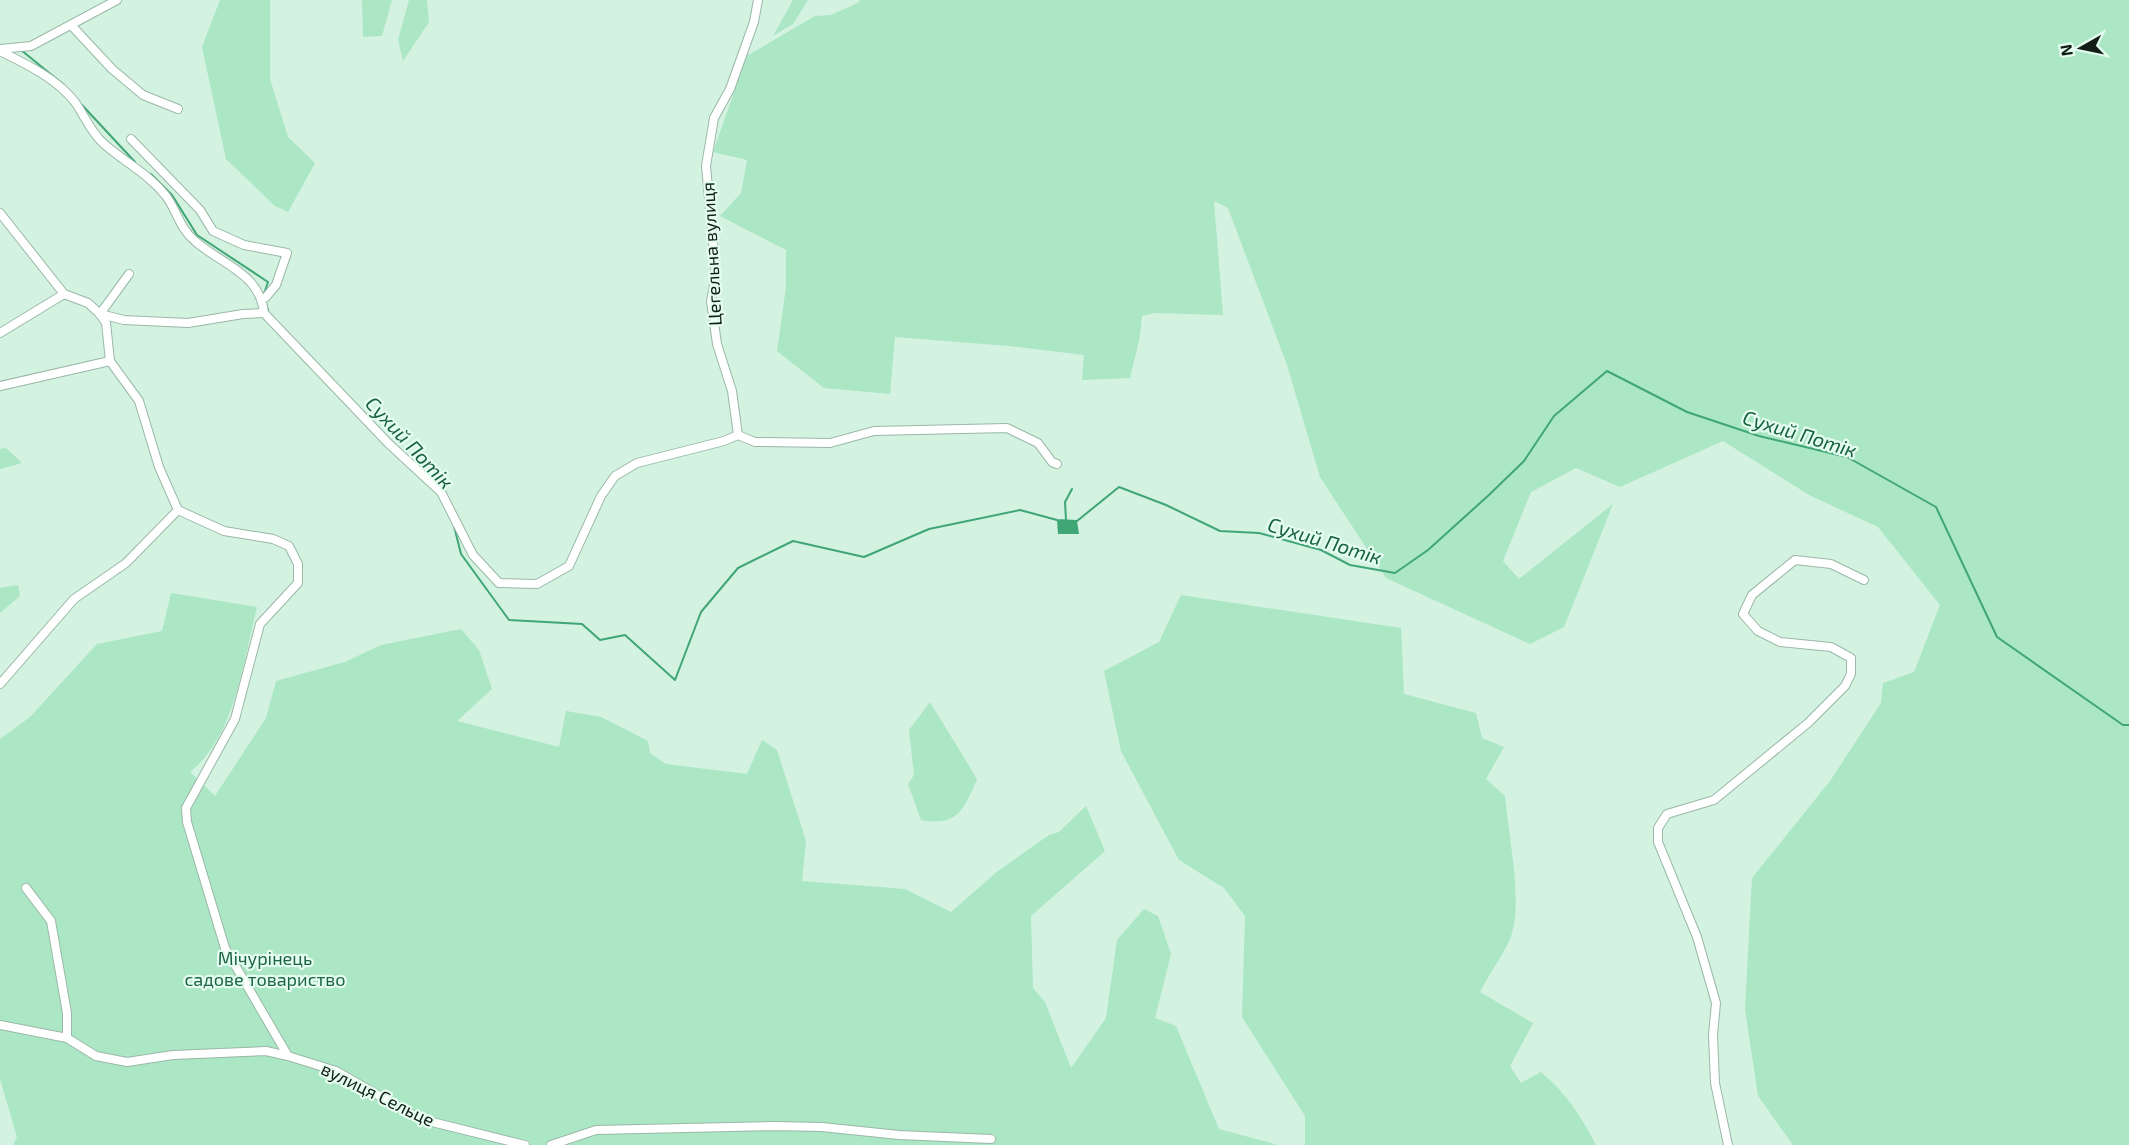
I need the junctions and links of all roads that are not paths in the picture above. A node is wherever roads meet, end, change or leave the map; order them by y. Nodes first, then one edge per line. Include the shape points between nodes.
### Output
1 (117, 0) edge
2 (758, 0) edge
3 (71, 25) junction
4 (0, 50) edge
5 (178, 109) dead end
6 (131, 139) dead end
7 (0, 213) edge
8 (129, 274) dead end
9 (64, 294) junction
10 (266, 297) dead end
11 (264, 313) junction
12 (100, 314) junction
13 (0, 333) edge
14 (110, 361) junction
15 (0, 386) edge
16 (738, 435) junction
17 (1057, 464) dead end
18 (178, 510) junction
19 (1864, 580) dead end
20 (0, 684) edge
21 (26, 888) dead end
22 (0, 1025) edge
23 (67, 1038) junction
24 (288, 1056) junction
25 (991, 1139) dead end
26 (525, 1145) edge
27 (550, 1145) edge
28 (1728, 1145) edge

1 - 3 street
2 - 16 street, Цегельна вулиця via 730,89 714,118 706,166 716,275 711,301
3 - 4 street via 31,46
3 - 5 street via 143,95
4 - 11 street via 35,68 73,100 102,142 140,169 167,197 180,225 195,241 242,272 258,288
6 - 10 street via 200,210 213,231 244,245 288,253 276,285
7 - 9 street
8 - 12 street
9 - 12 street via 88,303
9 - 13 street
11 - 12 street via 188,323 124,320
11 - 16 street via 441,492 473,555 499,583 537,584 569,566 601,496 615,476 637,463
12 - 14 street via 106,323
14 - 15 street
14 - 18 street via 139,401 159,467
16 - 17 street via 755,442 830,443 874,431 1007,428 1038,443
18 - 20 street via 126,563 74,599
18 - 24 street via 224,531 273,539 289,546 298,564 297,583 260,624 235,718 186,808 225,948
19 - 28 street via 1831,564 1795,560 1752,595 1743,614 1758,631 1780,642 1831,647 1851,658 1851,674 1845,686 1808,723 1744,777 1714,800 1667,814 1658,828 1658,842 1697,937 1716,1003 1715,1083
21 - 23 street via 51,921 67,1013
22 - 23 street
23 - 24 street, вулиця Сельце via 96,1056 127,1062 173,1055 266,1051
24 - 26 street, вулиця Сельце via 336,1071 420,1119
25 - 27 street via 772,1126 596,1130

